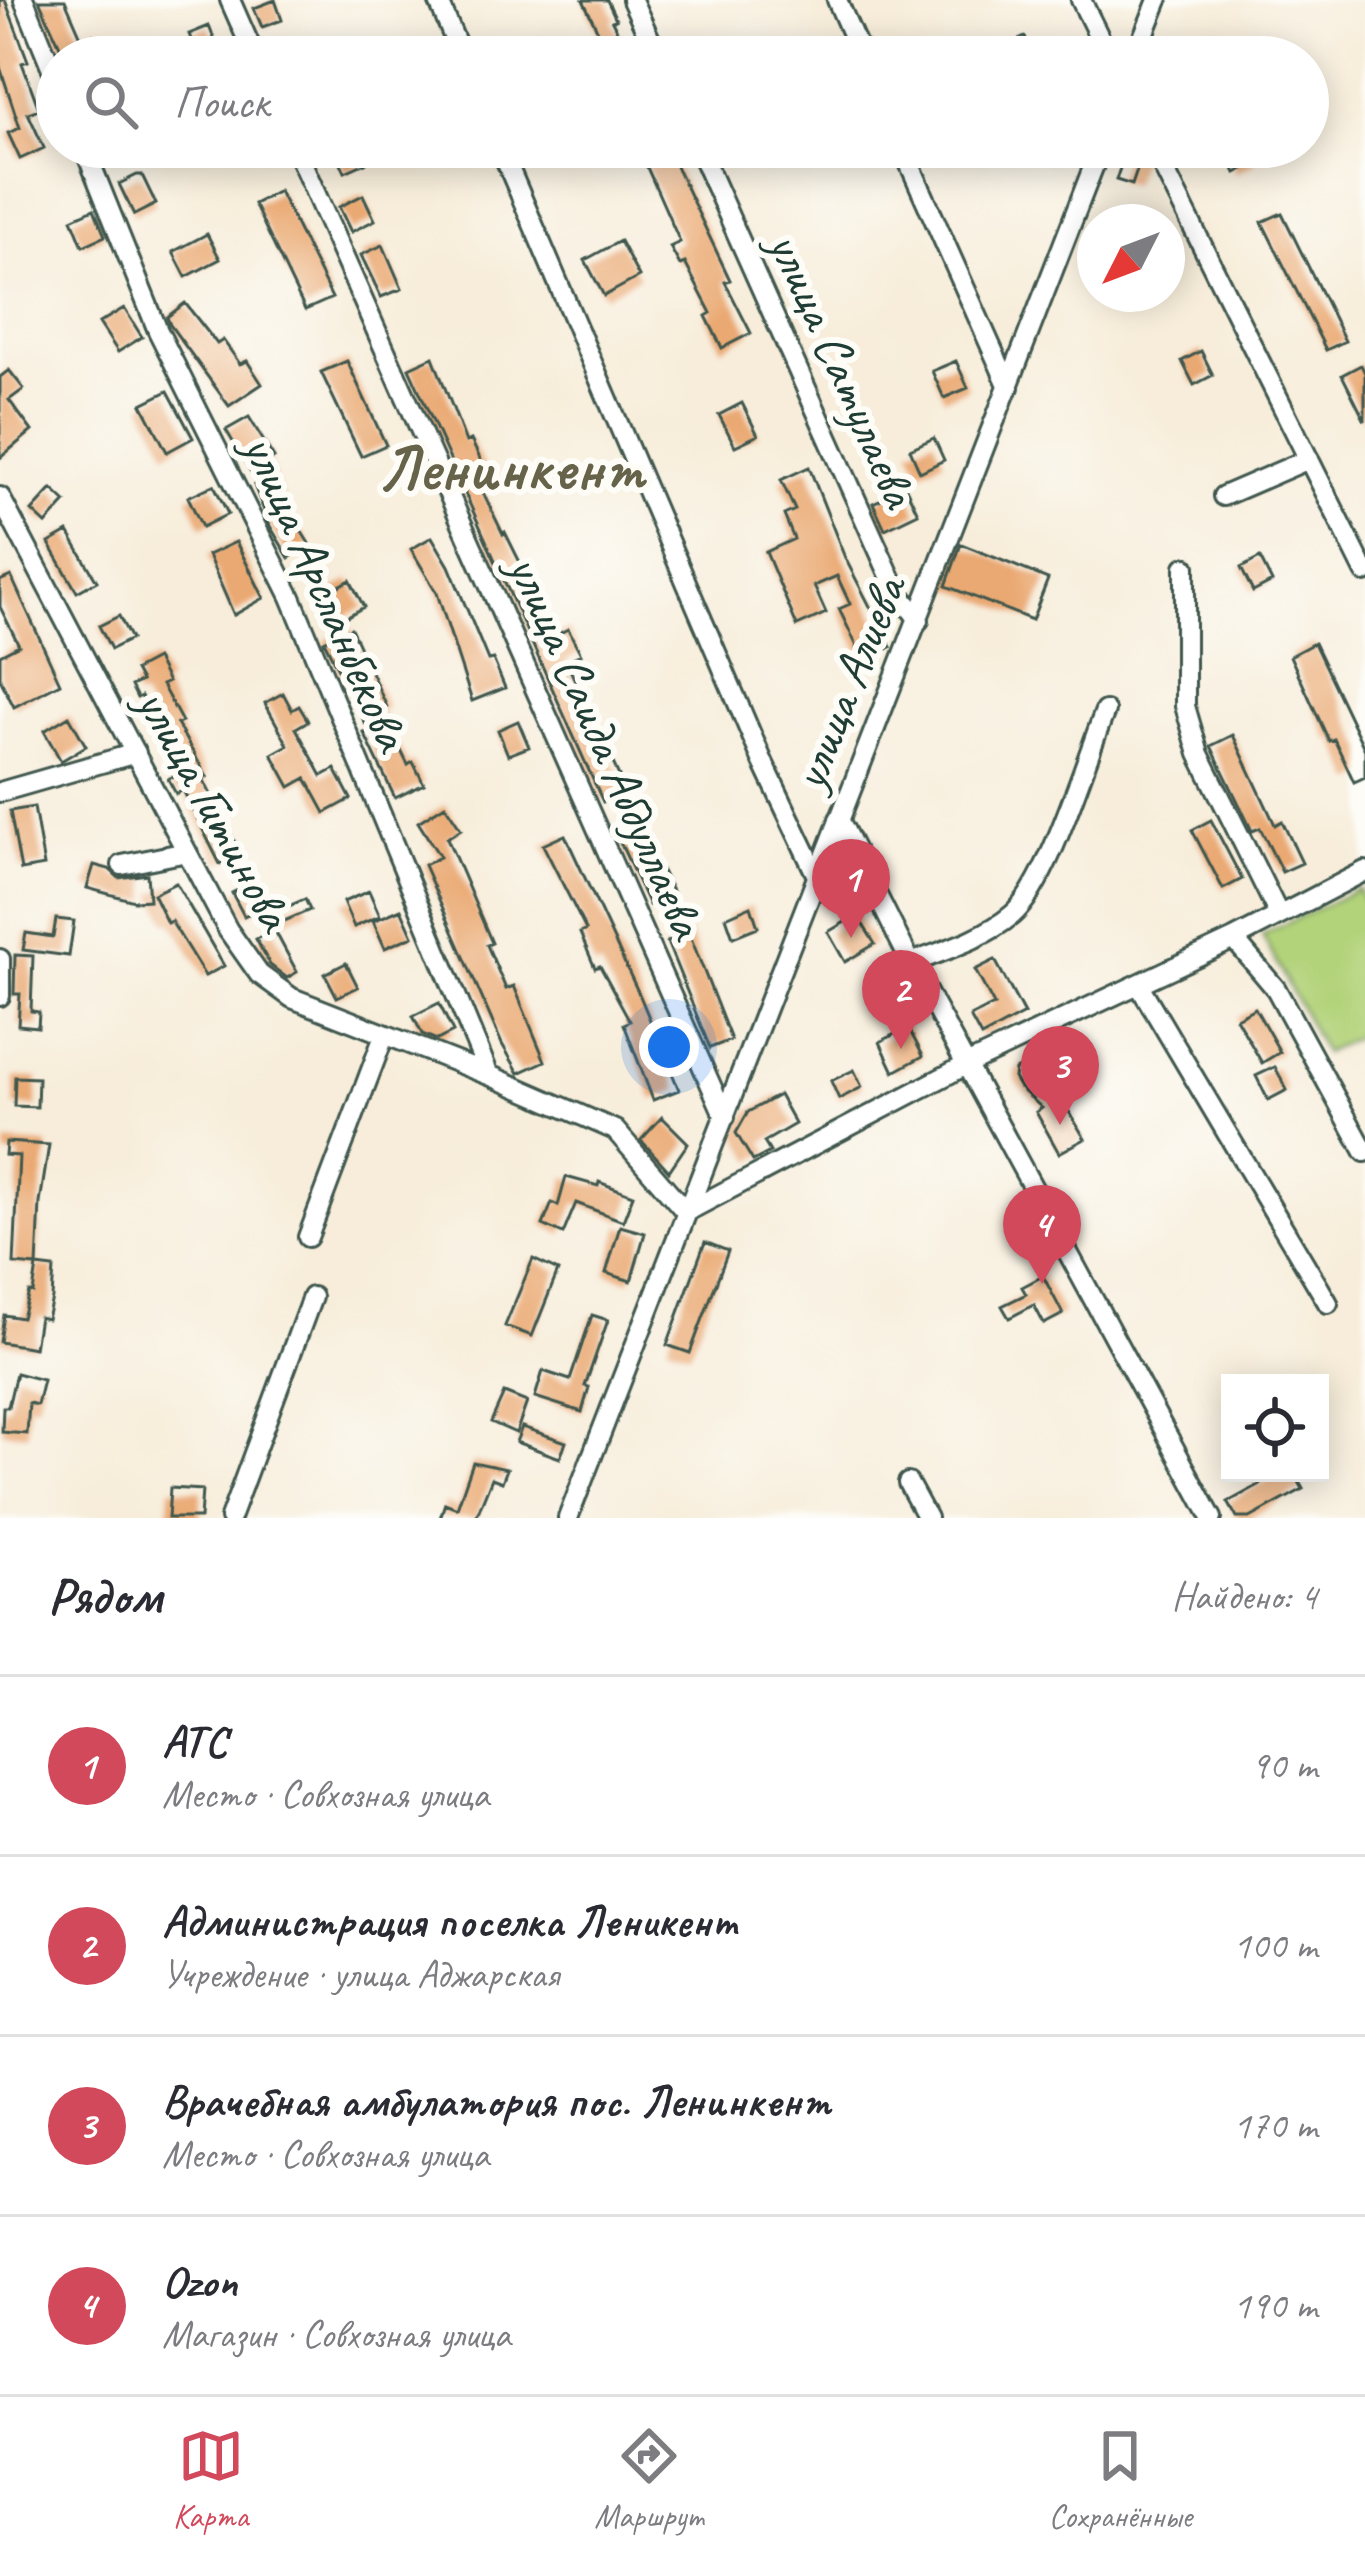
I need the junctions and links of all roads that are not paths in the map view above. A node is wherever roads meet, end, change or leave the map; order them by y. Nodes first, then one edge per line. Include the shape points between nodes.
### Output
1 (24, 0) edge
2 (230, 0) edge
3 (438, 0) edge
4 (632, 0) edge
5 (837, 0) edge
6 (1081, 0) edge
7 (1158, 0) edge
8 (39, 36) edge
9 (246, 36) edge
10 (453, 36) edge
11 (648, 36) edge
12 (853, 36) edge
13 (1098, 36) edge
14 (1144, 36) edge
15 (92, 168) edge
16 (304, 168) edge
17 (509, 168) edge
18 (707, 168) edge
19 (911, 168) edge
20 (1093, 168) edge
21 (1164, 168) edge
22 (1009, 387) junction
23 (1309, 459) junction
24 (1223, 496) dead end
25 (0, 497) edge
26 (1185, 567) dead end
27 (1365, 572) edge
28 (919, 620) junction
29 (1105, 712) dead end
30 (136, 753) junction
31 (0, 792) edge
32 (839, 819) junction
33 (188, 852) junction
34 (122, 865) dead end
35 (1365, 871) edge
36 (818, 876) junction
37 (1279, 915) junction
38 (1234, 939) junction
39 (0, 959) edge
40 (911, 963) junction
41 (1139, 985) junction
42 (0, 996) edge
43 (384, 1036) junction
44 (966, 1065) junction
45 (489, 1075) junction
46 (725, 1117) junction
47 (1365, 1152) edge
48 (686, 1212) junction
49 (308, 1237) dead end
50 (311, 1297) dead end
51 (1328, 1303) dead end
52 (908, 1483) dead end
53 (230, 1518) edge
54 (568, 1518) edge
55 (927, 1518) edge
56 (1213, 1518) edge

1 - 8 street
2 - 9 street
3 - 10 street
4 - 11 street
5 - 12 street
6 - 13 street
7 - 14 street
15 - 45 street, улица Арсланбекова via 158,331 291,597
16 - 46 street, улица Саида Абдуллаева
17 - 36 street
18 - 28 street, улица Сатулаева via 896,590
19 - 22 street
20 - 22 street, улица Алиева
21 - 23 street
22 - 28 street, улица Алиева
23 - 24 street
23 - 27 street
25 - 30 street, улица Гитинова
26 - 37 street via 1185,706 1198,754
28 - 32 street, улица Алиева
29 - 40 street via 1043,867 1016,912 986,934
30 - 31 street
30 - 33 street, улица Гитинова
32 - 36 street, улица Алиева
32 - 40 street
33 - 34 street
33 - 43 street, улица Гитинова via 259,974 292,998
35 - 37 street
36 - 46 street, улица Алиева
37 - 38 street
38 - 41 street
38 - 47 street via 1276,988
39 - 42 street
40 - 44 street
41 - 44 street
41 - 51 street
43 - 45 street, улица Гитинова
43 - 49 street
44 - 48 street
44 - 56 street
45 - 48 street, улица Гитинова via 615,1130
46 - 48 street, улица Алиева
48 - 54 street, улица Алиева
50 - 53 street
52 - 55 street

